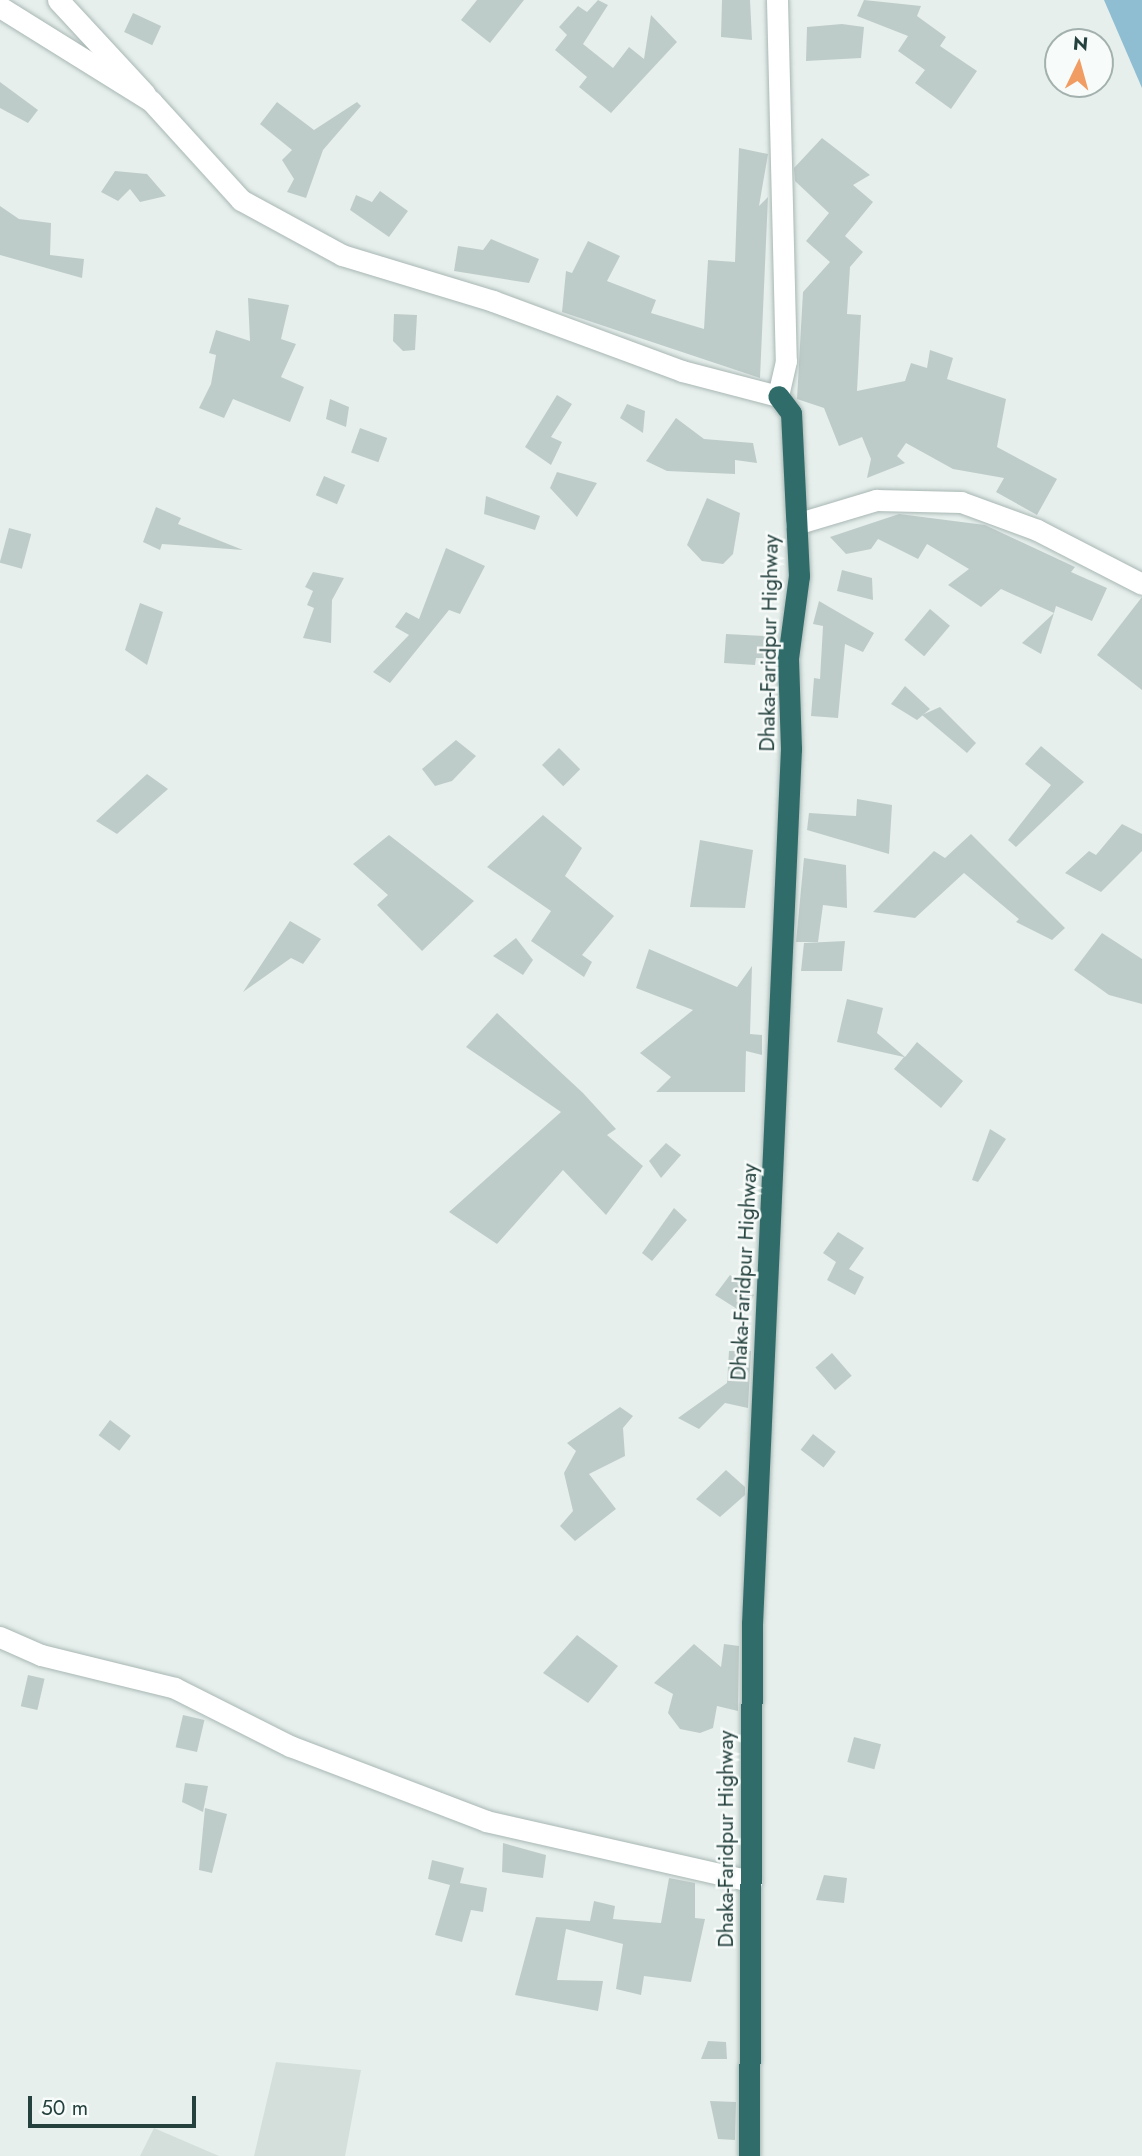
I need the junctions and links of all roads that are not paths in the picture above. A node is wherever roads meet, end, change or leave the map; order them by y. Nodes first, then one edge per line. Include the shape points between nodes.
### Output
1 (58, 0) edge
2 (777, 0) edge
3 (0, 7) edge
4 (151, 101) junction
5 (778, 396) junction
6 (796, 524) junction
7 (1142, 584) edge
8 (0, 1636) edge
9 (751, 1881) junction
10 (749, 2156) edge

1 - 4 street
2 - 5 street via 786,361
3 - 4 street
4 - 5 street via 241,200 342,255 493,301 682,371
5 - 6 highway, Dhaka-Faridpur Highway via 791,413
6 - 7 street via 876,500 961,502 1037,530
6 - 9 highway, Dhaka-Faridpur Highway via 799,576 788,658 790,749 752,1624
8 - 9 street via 41,1655 175,1688 290,1746 486,1821
9 - 10 highway, Dhaka-Faridpur Highway

